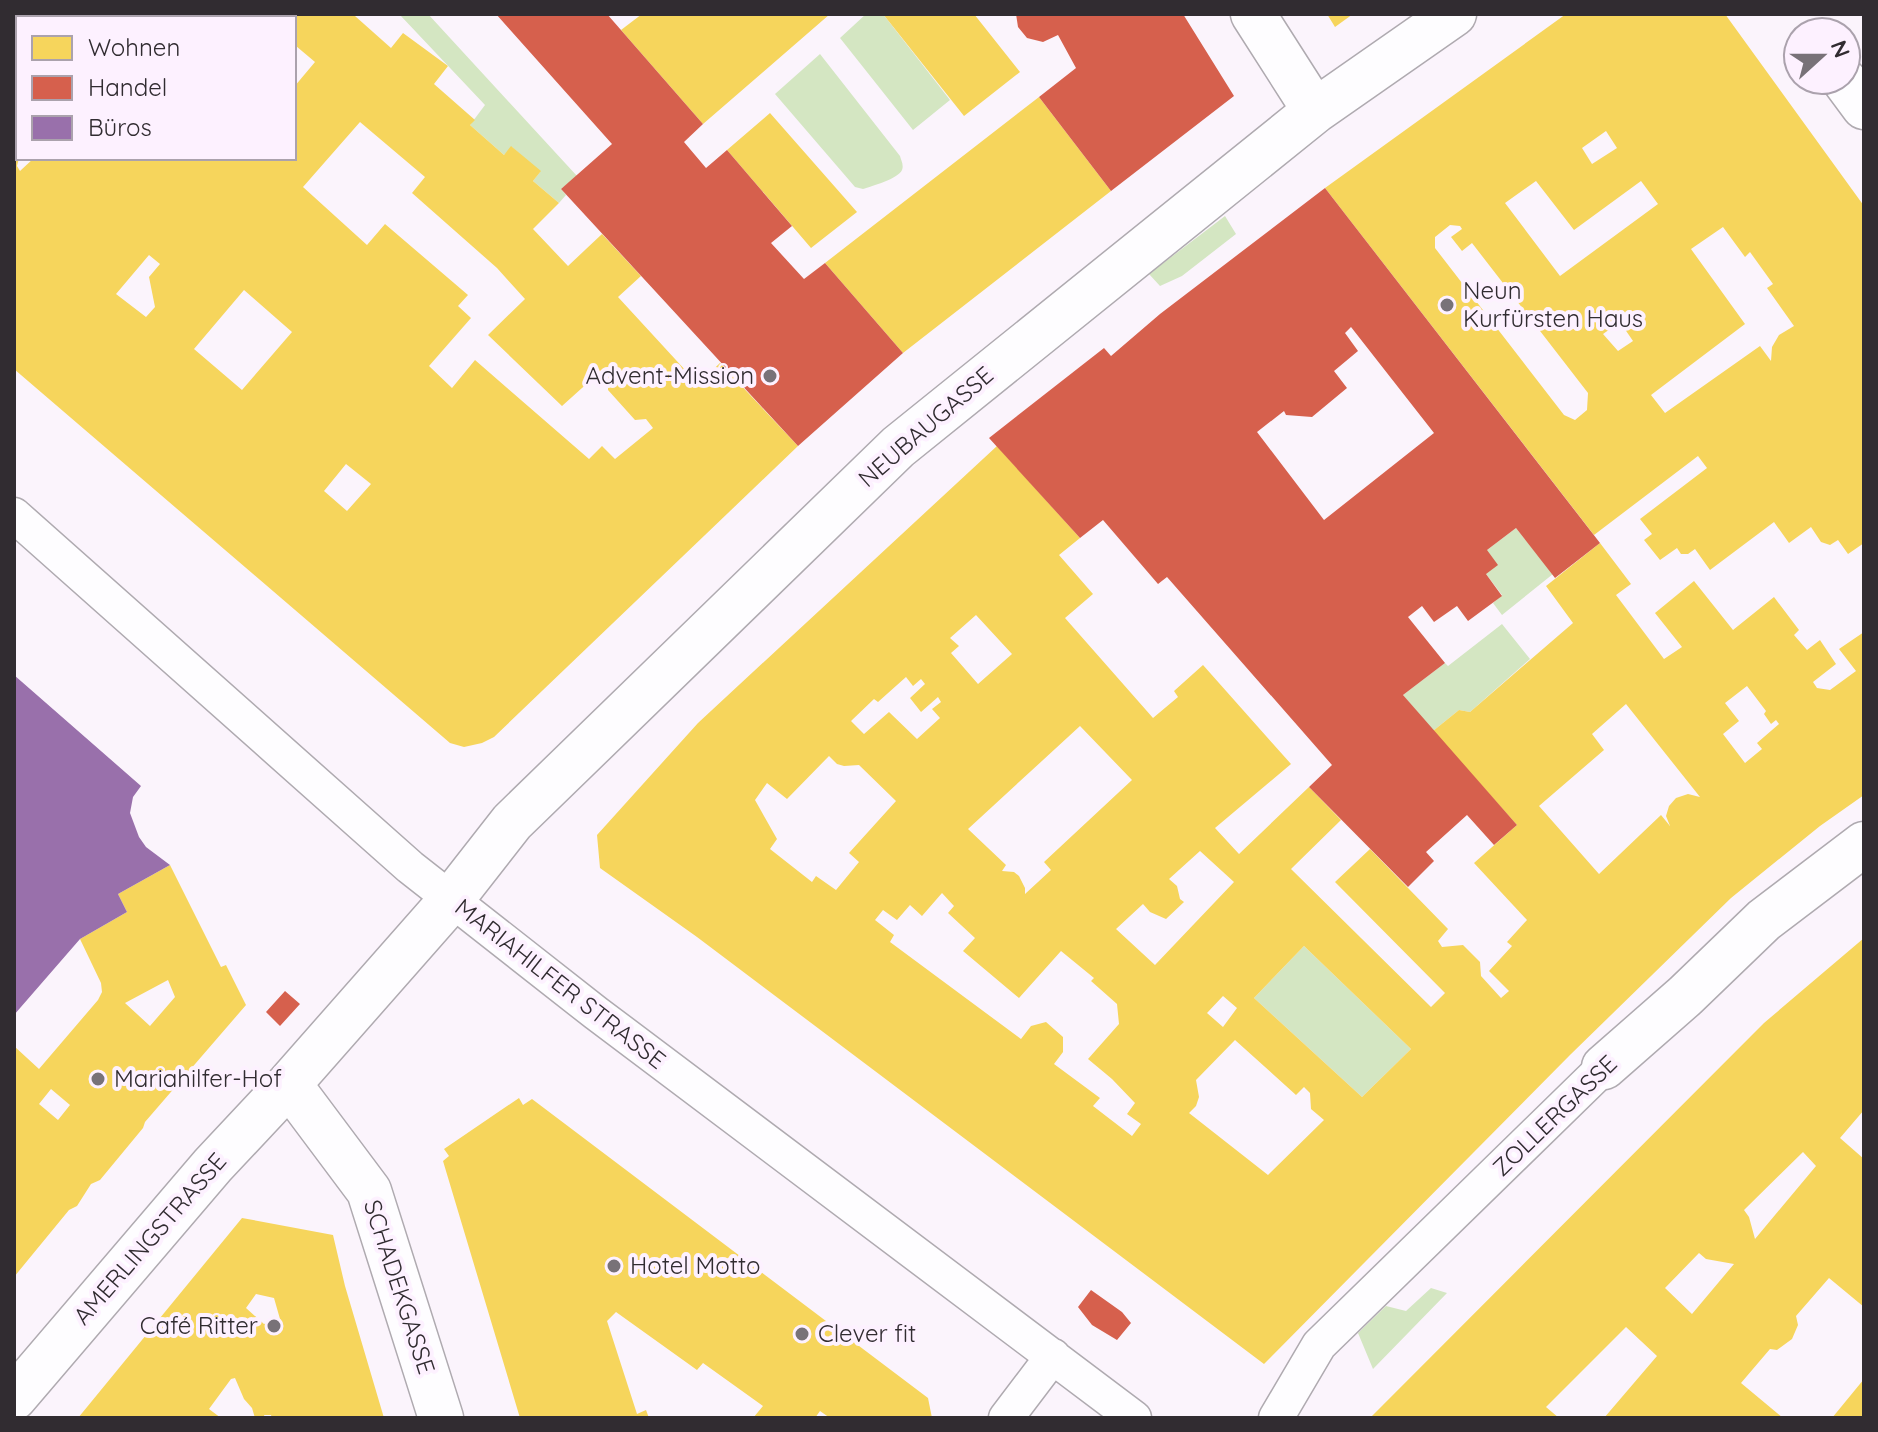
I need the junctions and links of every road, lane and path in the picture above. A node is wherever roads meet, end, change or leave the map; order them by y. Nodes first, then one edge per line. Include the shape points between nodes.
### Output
1 (1253, 14) edge
2 (1454, 14) edge
3 (1315, 111) junction
4 (14, 515) edge
5 (1864, 844) edge
6 (451, 900) junction
7 (1604, 1067) joint
8 (289, 1084) junction
9 (1053, 1356) junction
10 (14, 1398) edge
11 (441, 1418) edge
12 (1006, 1418) edge
13 (1134, 1418) edge
14 (1276, 1418) edge

1 - 3 street
2 - 3 street, NEUBAUGASSE
3 - 6 street, NEUBAUGASSE via 898,447 512,822
4 - 6 street, MARIAHILFER STRASSE
5 - 7 street, ZOLLERGASSE via 1764,920
6 - 8 street, NEUBAUGASSE
6 - 9 street, MARIAHILFER STRASSE
7 - 14 street, ZOLLERGASSE via 1319,1345
8 - 10 street, AMERLINGSTRASSE
8 - 11 street, SCHADEKGASSE via 369,1191
9 - 12 street
9 - 13 street, MARIAHILFER STRASSE

